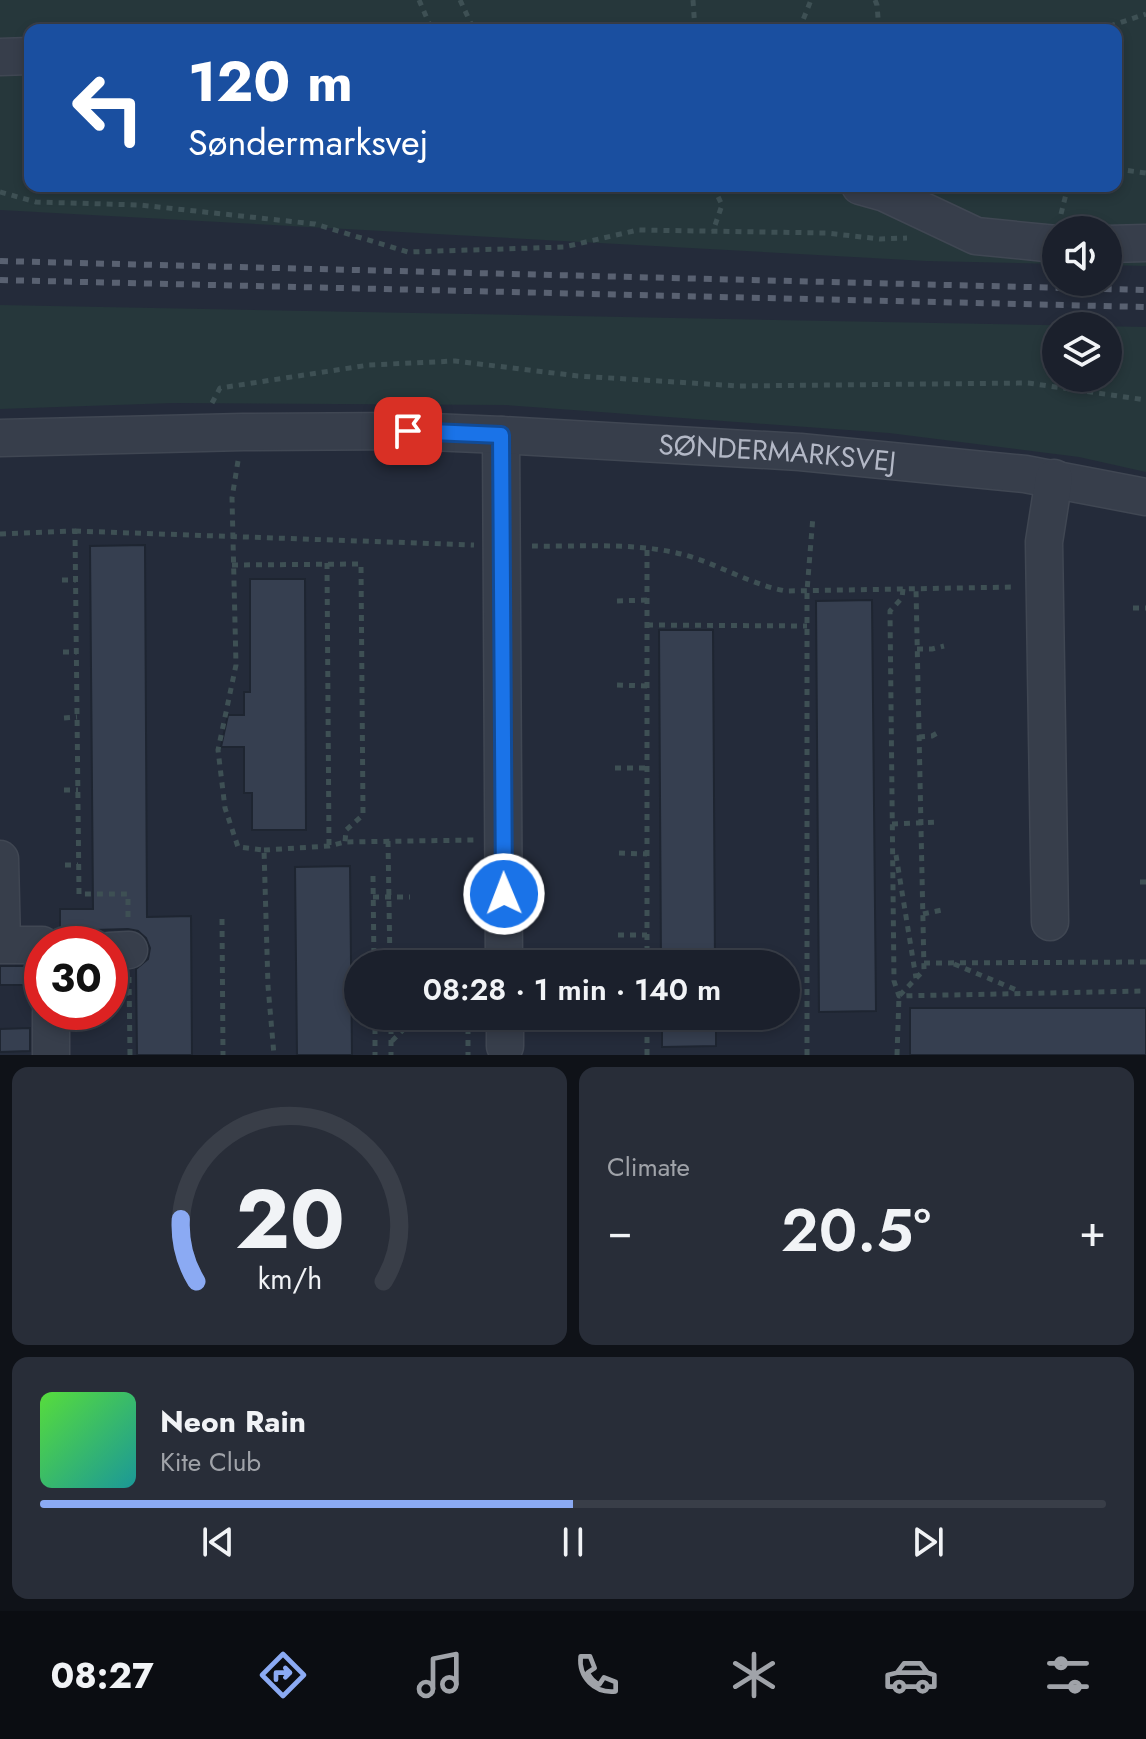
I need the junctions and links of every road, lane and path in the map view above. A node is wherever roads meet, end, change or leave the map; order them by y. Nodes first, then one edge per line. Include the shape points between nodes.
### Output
1 (419, 0) edge
2 (460, 0) edge
3 (693, 0) edge
4 (811, 0) edge
5 (875, 0) edge
6 (1146, 14) edge
7 (429, 24) edge
8 (471, 24) edge
9 (695, 24) edge
10 (802, 24) edge
11 (878, 24) edge
12 (1116, 24) edge
13 (24, 56) edge
14 (0, 57) edge
15 (1122, 170) edge
16 (1146, 173) edge
17 (0, 192) edge
18 (716, 192) edge
19 (881, 192) edge
20 (713, 231) junction
21 (921, 238) dead end
22 (1042, 243) edge
23 (1146, 243) edge
24 (1122, 244) edge
25 (1146, 400) edge
26 (243, 432) junction
27 (196, 433) junction
28 (501, 435) junction
29 (0, 438) edge
30 (1054, 478) junction
31 (1146, 497) edge
32 (813, 516) dead end
33 (75, 531) junction
34 (0, 534) edge
35 (231, 536) junction
36 (501, 546) junction
37 (647, 548) junction
38 (327, 563) junction
39 (232, 565) junction
40 (62, 580) dead end
41 (76, 580) junction
42 (1045, 587) junction
43 (903, 589) junction
44 (916, 589) junction
45 (807, 591) junction
46 (647, 600) junction
47 (617, 601) dead end
48 (1133, 608) dead end
49 (1146, 608) edge
50 (361, 619) junction
51 (369, 619) dead end
52 (647, 625) junction
53 (807, 626) junction
54 (944, 646) dead end
55 (917, 649) junction
56 (63, 652) dead end
57 (77, 652) junction
58 (617, 685) dead end
59 (647, 686) junction
60 (362, 705) junction
61 (371, 705) dead end
62 (77, 717) junction
63 (64, 718) dead end
64 (939, 732) dead end
65 (919, 737) junction
66 (615, 768) dead end
67 (647, 768) junction
68 (363, 787) junction
69 (372, 787) dead end
70 (64, 790) dead end
71 (78, 790) junction
72 (939, 822) dead end
73 (921, 823) junction
74 (892, 824) junction
75 (893, 838) junction
76 (503, 839) junction
77 (388, 841) junction
78 (345, 842) junction
79 (329, 846) junction
80 (264, 850) junction
81 (619, 853) dead end
82 (647, 854) junction
83 (0, 859) edge
84 (65, 865) dead end
85 (78, 865) junction
86 (373, 876) dead end
87 (389, 896) junction
88 (373, 897) junction
89 (410, 897) dead end
90 (942, 910) dead end
91 (923, 914) junction
92 (222, 919) dead end
93 (1050, 922) dead end
94 (123, 926) edge
95 (618, 935) dead end
96 (647, 935) junction
97 (24, 945) edge
98 (374, 950) edge
99 (390, 950) edge
100 (504, 950) edge
101 (647, 950) edge
102 (1146, 962) edge
103 (924, 963) junction
104 (950, 963) junction
105 (916, 978) junction
106 (128, 989) edge
107 (1146, 991) edge
108 (129, 993) joint
109 (1024, 993) junction
110 (899, 996) junction
111 (51, 1030) edge
112 (375, 1030) edge
113 (391, 1030) edge
114 (403, 1030) edge
115 (468, 1030) edge
116 (647, 1030) edge
117 (391, 1042) junction
118 (51, 1055) edge
119 (130, 1055) edge
120 (223, 1055) edge
121 (274, 1055) edge
122 (375, 1055) edge
123 (391, 1055) edge
124 (468, 1055) edge
125 (647, 1055) edge
126 (807, 1055) edge
127 (897, 1055) edge

1 - 7 path
2 - 8 path
3 - 9 path
4 - 10 path
5 - 11 path
6 - 12 path
13 - 14 street
15 - 16 path
17 - 20 path via 36,202 140,205 315,224 408,252 564,247 638,230
18 - 20 path via 722,205
19 - 22 street via 976,236
20 - 21 path
23 - 24 street
25 - 27 path via 1028,383 739,386 578,376 455,361 369,365 220,388
26 - 27 street, SØNDERMARKSVEJ
26 - 28 street, SØNDERMARKSVEJ
26 - 35 path
27 - 29 street, SØNDERMARKSVEJ
28 - 30 street, SØNDERMARKSVEJ via 800,452
28 - 36 street
30 - 31 street, SØNDERMARKSVEJ
30 - 42 street via 1044,542
32 - 45 path
33 - 34 path
33 - 35 path
33 - 41 path
35 - 36 path
35 - 39 path
36 - 37 path
36 - 76 street
37 - 45 path via 702,561 762,587
37 - 46 path
38 - 39 path
38 - 50 path via 361,564
38 - 79 path
39 - 80 path via 236,665 218,750 225,808 238,847
40 - 41 path
41 - 57 path
42 - 44 path
42 - 93 street
43 - 44 path
43 - 45 path
43 - 74 path via 890,611
44 - 55 path
45 - 53 path
46 - 47 path
46 - 52 path
48 - 49 path
50 - 51 path
50 - 60 path
52 - 53 path
52 - 59 path
53 - 126 path
54 - 55 path
55 - 65 path
56 - 57 path
57 - 62 path
58 - 59 path
59 - 67 path
60 - 61 path
60 - 68 path
62 - 63 path
62 - 71 path
64 - 65 path
65 - 73 path
66 - 67 path
67 - 82 path
68 - 69 path
68 - 78 path via 363,815 346,830
70 - 71 path
71 - 85 path
72 - 73 path
73 - 74 path
73 - 91 path
74 - 75 path
75 - 105 path
75 - 110 path via 894,981
76 - 77 path
76 - 100 street
77 - 78 path
77 - 87 path
78 - 79 path
79 - 80 path
80 - 121 path
81 - 82 path
82 - 96 path
83 - 97 street via 2,945
84 - 85 path
85 - 94 path via 79,894 128,894
86 - 88 path
87 - 88 path
87 - 89 path
87 - 99 path
88 - 98 path
90 - 91 path
91 - 103 path
92 - 120 path
95 - 96 path
96 - 101 path
102 - 104 path
103 - 104 path
103 - 105 path
104 - 109 path
105 - 110 path
106 - 108 path
107 - 109 path
108 - 119 path
109 - 110 path
110 - 127 path
111 - 118 street
112 - 122 path
113 - 117 path
114 - 117 path
115 - 124 path
116 - 125 path
117 - 123 path

